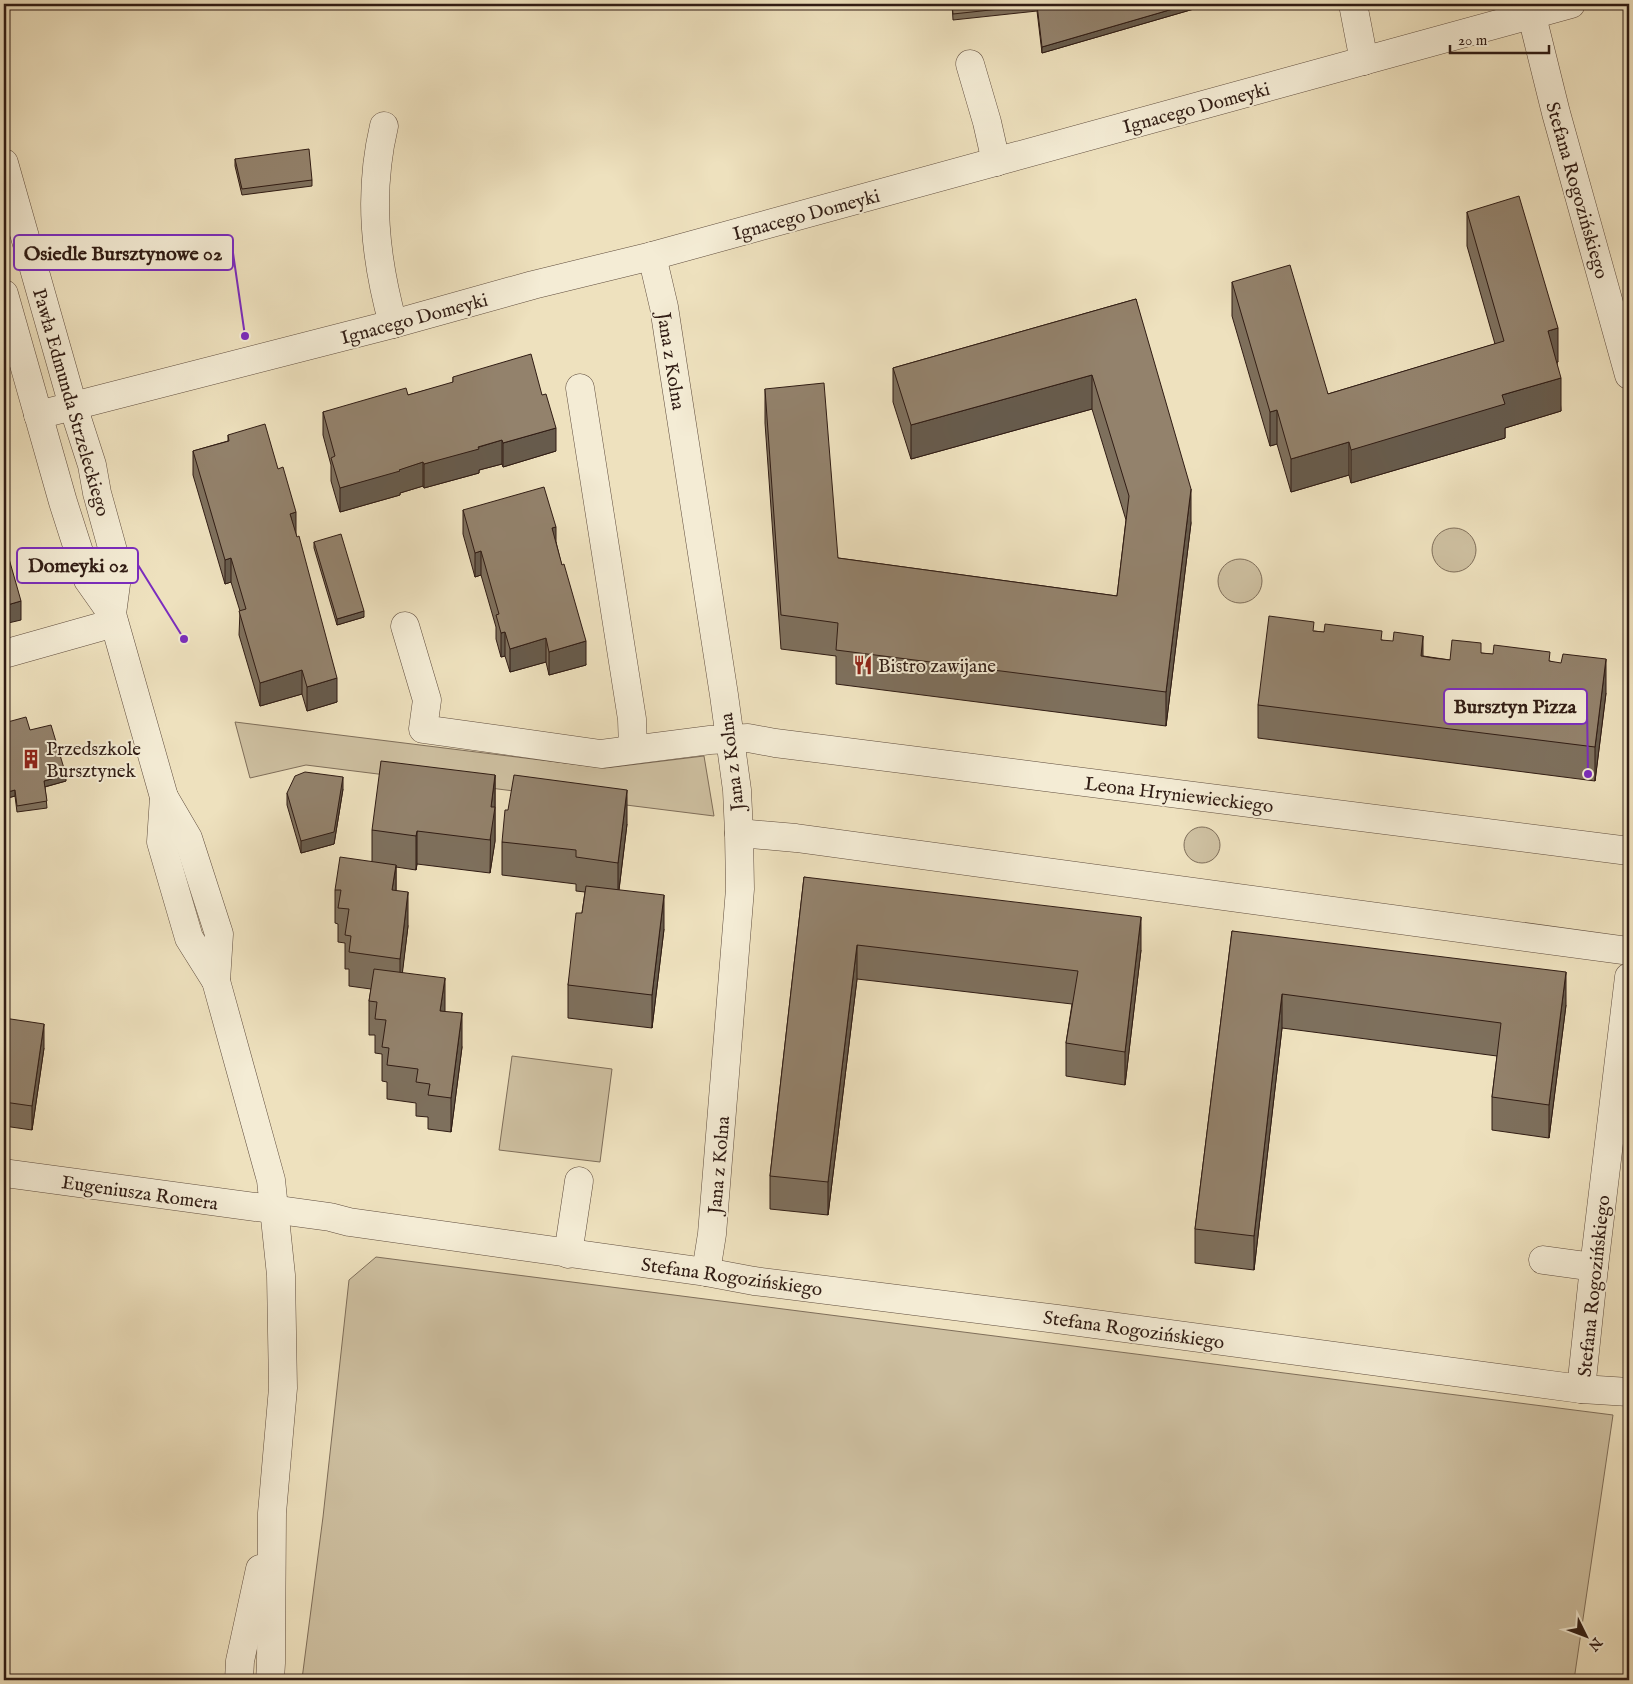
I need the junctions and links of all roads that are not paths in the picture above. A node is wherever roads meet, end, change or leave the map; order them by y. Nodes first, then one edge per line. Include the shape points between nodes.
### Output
1 (1353, 4) edge
2 (1571, 4) edge
3 (1530, 9) edge
4 (1364, 61) junction
5 (970, 64) dead end
6 (384, 126) dead end
7 (996, 162) junction
8 (4, 163) edge
9 (652, 256) junction
10 (4, 294) edge
11 (393, 324) junction
12 (1629, 375) edge
13 (580, 388) dead end
14 (73, 406) junction
15 (38, 415) junction
16 (113, 618) junction
17 (405, 626) dead end
18 (4, 654) edge
19 (729, 739) junction
20 (633, 750) junction
21 (739, 833) junction
22 (1629, 851) edge
23 (1629, 951) edge
24 (1629, 976) edge
25 (4, 1173) edge
26 (579, 1181) dead end
27 (275, 1211) junction
28 (568, 1254) junction
29 (1544, 1260) dead end
30 (1594, 1267) junction
31 (706, 1272) junction
32 (1581, 1389) junction
33 (1629, 1392) edge
34 (272, 1513) junction
35 (238, 1680) edge
36 (270, 1680) edge

1 - 4 street
2 - 3 street, Ignacego Domeyki
3 - 4 street, Ignacego Domeyki
3 - 12 street, Stefana Rogozińskiego
4 - 7 street, Ignacego Domeyki
5 - 7 street
6 - 11 street via 376,173 375,236
7 - 9 street, Ignacego Domeyki
8 - 14 street, Pawła Edmunda Strzeleckiego
9 - 11 street, Ignacego Domeyki
9 - 19 street, Jana z Kolna via 664,307
10 - 15 street, Pawła Edmunda Strzeleckiego
11 - 14 street, Ignacego Domeyki
13 - 20 street via 632,719
14 - 15 street, Ignacego Domeyki
14 - 16 street, Pawła Edmunda Strzeleckiego via 92,465 118,569
15 - 16 street, Pawła Edmunda Strzeleckiego via 88,580
16 - 18 street
16 - 27 street, Pawła Edmunda Strzeleckiego via 164,797 188,838 219,934 216,981 271,1180
17 - 20 street, Leona Hryniewieckiego via 427,700 423,730 601,754
19 - 20 street, Leona Hryniewieckiego
19 - 21 street, Jana z Kolna via 737,790
19 - 22 street, Leona Hryniewieckiego via 748,738
21 - 23 street via 796,838
21 - 31 street, Jana z Kolna via 740,889 712,1234
24 - 30 street, Stefana Rogozińskiego
25 - 27 street, Eugeniusza Romera
26 - 28 street
27 - 28 street, Stefana Rogozińskiego
27 - 34 street, Pawła Edmunda Strzeleckiego via 281,1275 283,1388
28 - 31 street, Stefana Rogozińskiego
29 - 30 street
30 - 32 street, Stefana Rogozińskiego
31 - 32 street, Stefana Rogozińskiego via 754,1281 1057,1318
32 - 33 street
34 - 35 street, Pawła Edmunda Strzeleckiego
34 - 36 street, Pawła Edmunda Strzeleckiego

